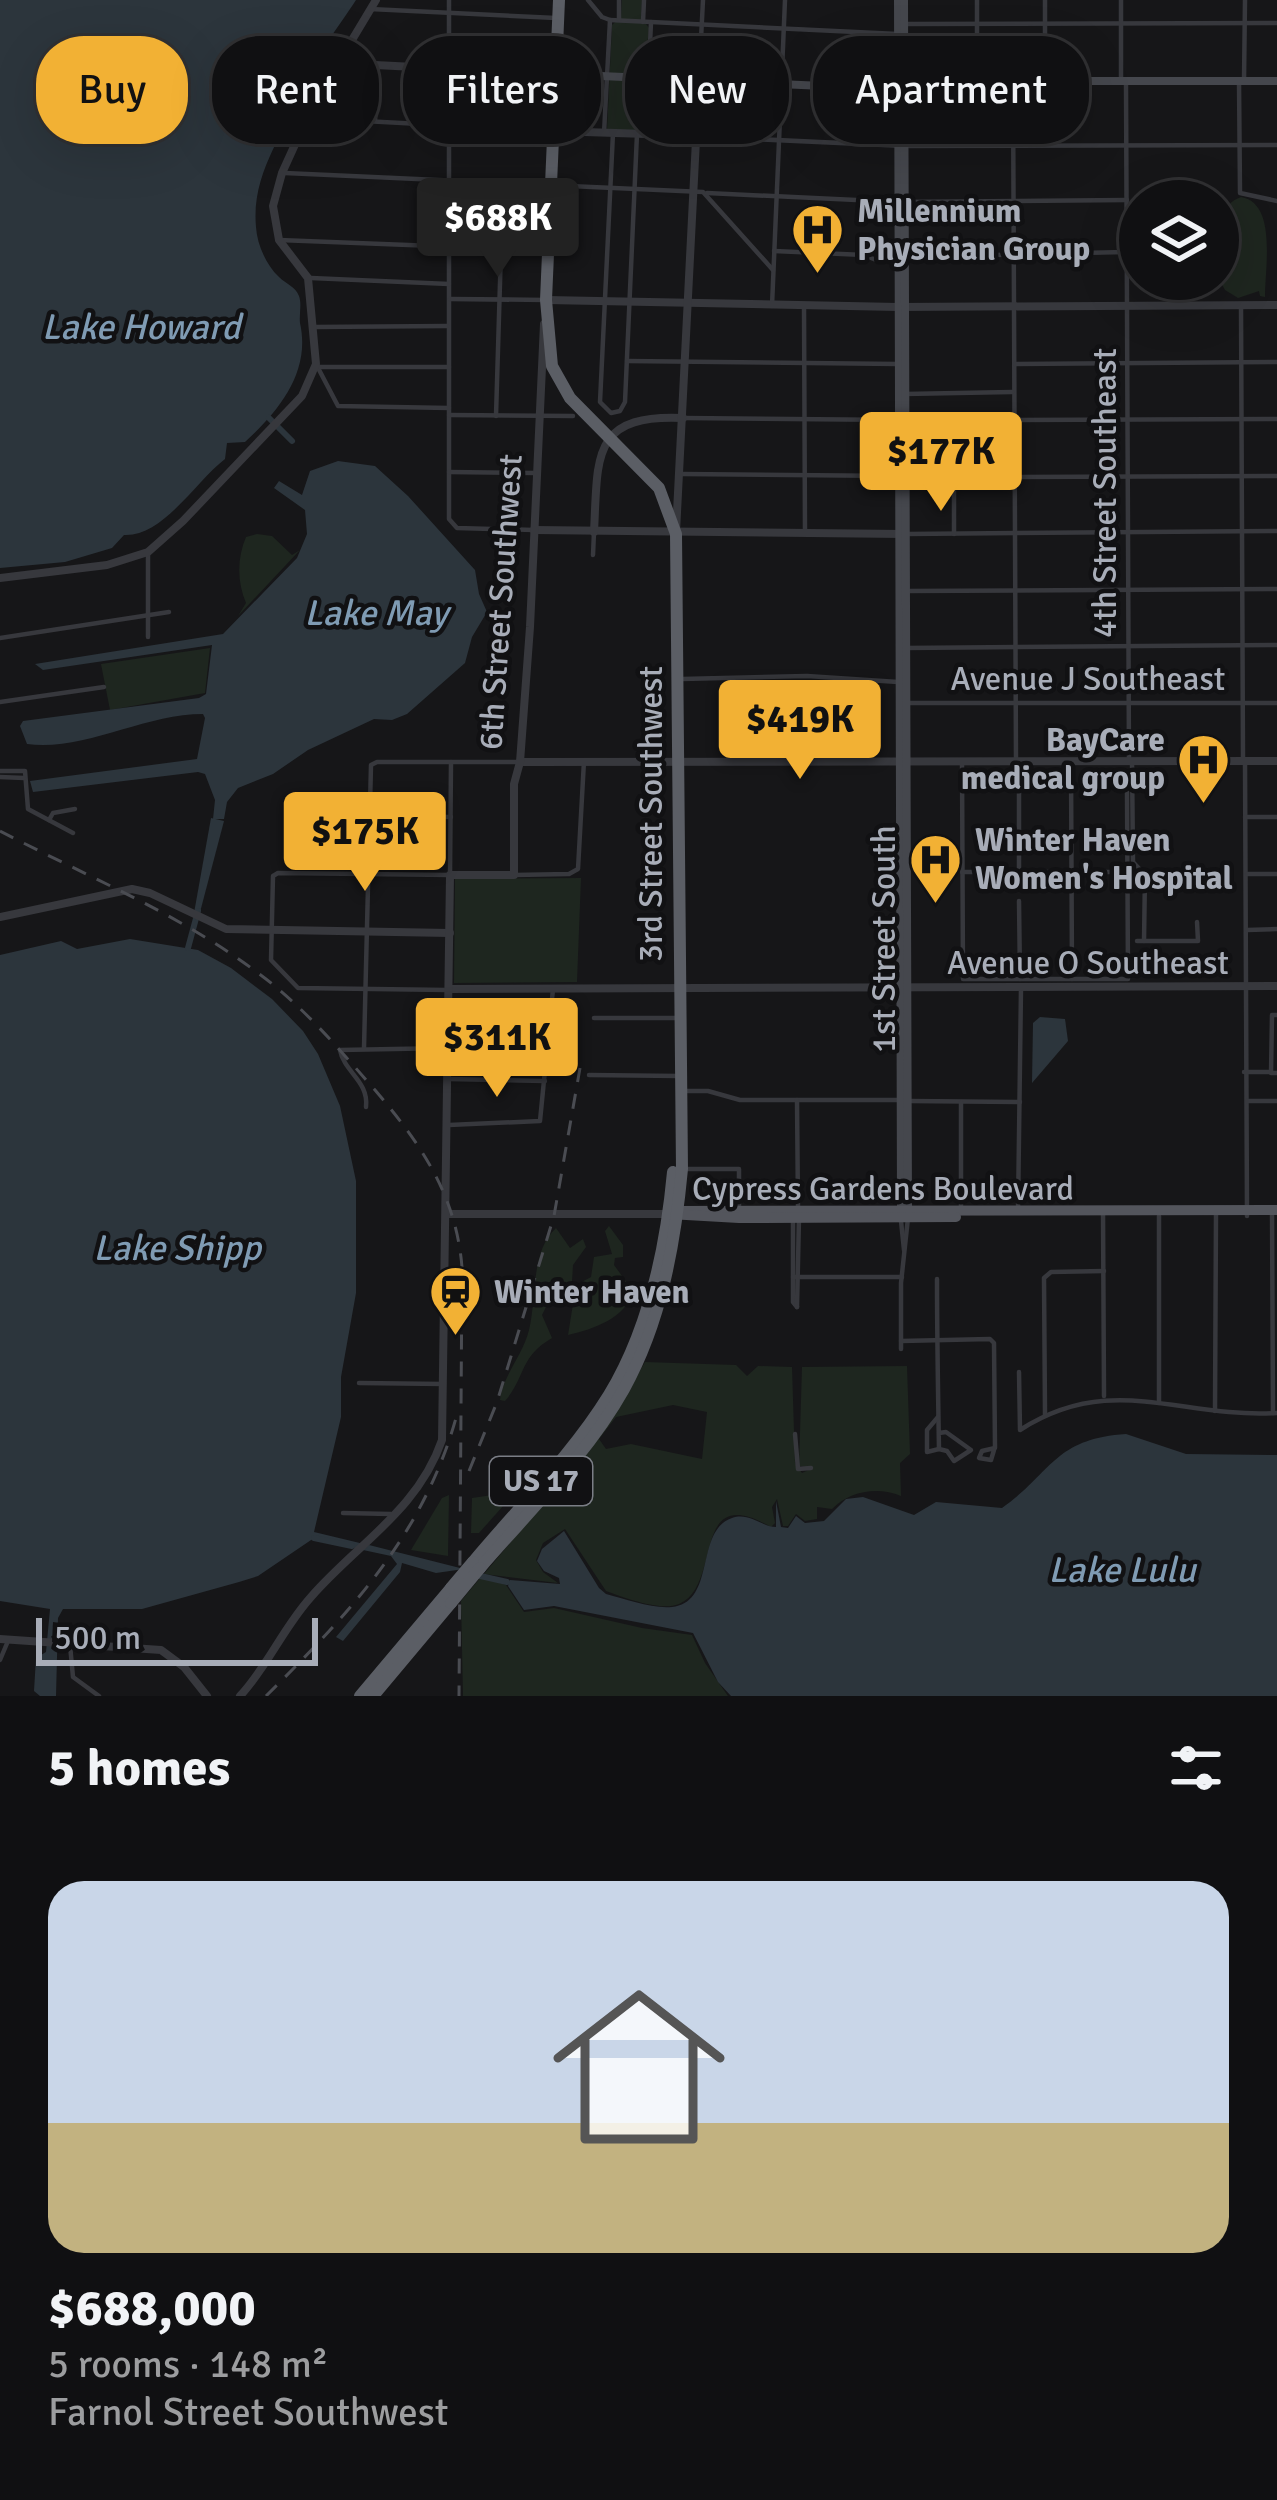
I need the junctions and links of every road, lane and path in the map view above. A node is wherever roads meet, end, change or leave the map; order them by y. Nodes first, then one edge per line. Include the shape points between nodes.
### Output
1 (449, 0) edge
2 (559, 0) edge
3 (588, 0) edge
4 (620, 0) edge
5 (644, 0) edge
6 (703, 0) edge
7 (785, 0) edge
8 (901, 0) edge
9 (977, 0) edge
10 (1046, 0) edge
11 (1121, 0) edge
12 (1245, 0) edge
13 (373, 5) edge
14 (448, 14) junction
15 (558, 19) junction
16 (610, 20) junction
17 (619, 20) junction
18 (647, 22) junction
19 (1277, 23) edge
20 (977, 24) junction
21 (1046, 24) junction
22 (1120, 24) junction
23 (1245, 24) junction
24 (702, 25) junction
25 (900, 28) junction
26 (784, 29) junction
27 (353, 36) edge
28 (448, 36) edge
29 (557, 36) edge
30 (647, 36) edge
31 (701, 36) edge
32 (784, 36) edge
33 (900, 36) edge
34 (977, 36) edge
35 (1046, 36) edge
36 (379, 66) edge
37 (403, 67) edge
38 (601, 76) edge
39 (607, 76) junction
40 (625, 77) edge
41 (1089, 81) edge
42 (1123, 81) junction
43 (1242, 81) junction
44 (1277, 81) edge
45 (625, 132) edge
46 (601, 133) edge
47 (609, 133) junction
48 (789, 140) edge
49 (296, 144) edge
50 (449, 144) edge
51 (553, 144) edge
52 (641, 144) edge
53 (697, 144) edge
54 (779, 144) edge
55 (1126, 145) junction
56 (1240, 145) junction
57 (1277, 145) edge
58 (901, 146) junction
59 (1013, 146) junction
60 (282, 173) junction
61 (1127, 180) edge
62 (449, 181) junction
63 (503, 183) junction
64 (551, 185) junction
65 (610, 188) junction
66 (635, 189) junction
67 (699, 192) junction
68 (776, 196) junction
69 (1119, 200) edge
70 (1277, 200) edge
71 (1014, 201) junction
72 (901, 202) junction
73 (279, 240) junction
74 (548, 245) junction
75 (449, 247) junction
76 (501, 248) junction
77 (774, 251) junction
78 (1119, 252) edge
79 (1014, 256) junction
80 (902, 259) junction
81 (773, 270) junction
82 (308, 278) junction
83 (449, 284) junction
84 (449, 299) junction
85 (499, 300) junction
86 (1128, 300) edge
87 (605, 302) junction
88 (630, 304) junction
89 (689, 304) junction
90 (1241, 305) junction
91 (1277, 305) edge
92 (772, 306) junction
93 (804, 306) junction
94 (1128, 306) junction
95 (546, 307) junction
96 (902, 307) junction
97 (1014, 307) junction
98 (449, 326) junction
99 (314, 327) junction
100 (551, 352) junction
101 (627, 361) junction
102 (687, 362) junction
103 (1241, 362) junction
104 (1277, 362) edge
105 (804, 363) junction
106 (1129, 363) junction
107 (902, 364) junction
108 (1015, 364) junction
109 (318, 365) junction
110 (449, 367) junction
111 (563, 389) junction
112 (1015, 392) junction
113 (902, 394) junction
114 (540, 405) junction
115 (449, 411) junction
116 (577, 412) junction
117 (496, 416) junction
118 (540, 417) junction
119 (683, 418) junction
120 (805, 419) junction
121 (1241, 419) junction
122 (1277, 419) edge
123 (902, 420) junction
124 (1015, 420) junction
125 (1130, 420) junction
126 (610, 438) junction
127 (1015, 442) junction
128 (902, 443) junction
129 (954, 444) junction
130 (449, 472) junction
131 (537, 473) junction
132 (682, 474) junction
133 (805, 475) junction
134 (902, 476) junction
135 (1130, 476) junction
136 (1240, 476) junction
137 (1277, 476) edge
138 (1015, 477) junction
139 (534, 530) junction
140 (594, 532) junction
141 (1241, 532) junction
142 (1277, 532) edge
143 (1128, 533) junction
144 (676, 534) junction
145 (805, 534) junction
146 (902, 534) junction
147 (954, 534) junction
148 (1015, 534) junction
149 (148, 552) junction
150 (593, 555) dead end
151 (4, 578) edge
152 (0, 590) edge
153 (1128, 590) junction
154 (1277, 590) edge
155 (903, 591) junction
156 (1015, 591) junction
157 (1241, 591) junction
158 (169, 612) dead end
159 (147, 615) junction
160 (148, 637) dead end
161 (0, 638) edge
162 (1242, 645) junction
163 (1277, 645) edge
164 (1128, 646) junction
165 (1015, 647) junction
166 (903, 648) junction
167 (677, 679) junction
168 (899, 682) junction
169 (104, 687) dead end
170 (0, 701) edge
171 (1243, 702) junction
172 (1015, 703) junction
173 (1129, 703) junction
174 (1277, 703) edge
175 (903, 704) junction
176 (678, 760) junction
177 (903, 760) junction
178 (1017, 760) junction
179 (1071, 760) junction
180 (1244, 760) junction
181 (1277, 760) edge
182 (584, 761) junction
183 (962, 761) junction
184 (1131, 761) junction
185 (451, 762) junction
186 (520, 762) junction
187 (0, 774) edge
188 (1127, 792) dead end
189 (75, 809) dead end
190 (299, 814) dead end
191 (369, 816) junction
192 (451, 817) junction
193 (1245, 817) junction
194 (1277, 817) edge
195 (49, 820) junction
196 (73, 833) dead end
197 (962, 872) junction
198 (1019, 872) junction
199 (1071, 872) junction
200 (1128, 872) junction
201 (367, 873) junction
202 (1245, 874) junction
203 (1277, 874) edge
204 (451, 875) junction
205 (514, 875) junction
206 (1019, 901) dead end
207 (0, 917) edge
208 (1197, 922) dead end
209 (1245, 929) junction
210 (1277, 929) edge
211 (272, 931) junction
212 (366, 932) junction
213 (450, 933) junction
214 (1072, 979) junction
215 (1020, 983) junction
216 (1277, 986) edge
217 (679, 987) junction
218 (1244, 987) junction
219 (903, 988) junction
220 (450, 989) junction
221 (553, 989) junction
222 (365, 990) junction
223 (900, 1014) junction
224 (1277, 1015) edge
225 (594, 1018) dead end
226 (679, 1018) junction
227 (449, 1034) junction
228 (551, 1034) junction
229 (908, 1035) junction
230 (364, 1048) junction
231 (449, 1048) junction
232 (1244, 1072) junction
233 (1274, 1072) edge
234 (589, 1075) dead end
235 (449, 1079) junction
236 (546, 1081) junction
237 (680, 1083) junction
238 (796, 1100) junction
239 (904, 1101) junction
240 (1247, 1101) junction
241 (1277, 1101) edge
242 (962, 1102) junction
243 (1020, 1102) junction
244 (366, 1108) dead end
245 (449, 1125) junction
246 (679, 1153) junction
247 (682, 1169) junction
248 (448, 1185) junction
249 (1158, 1209) junction
250 (739, 1210) junction
251 (1018, 1210) junction
252 (674, 1213) junction
253 (988, 1213) junction
254 (1103, 1213) junction
255 (1216, 1213) junction
256 (1247, 1213) junction
257 (1275, 1213) edge
258 (448, 1214) junction
259 (464, 1214) junction
260 (905, 1214) junction
261 (962, 1214) junction
262 (796, 1215) junction
263 (1104, 1271) junction
264 (902, 1277) junction
265 (937, 1279) dead end
266 (937, 1340) junction
267 (1019, 1372) dead end
268 (359, 1383) dead end
269 (445, 1384) junction
270 (1104, 1399) junction
271 (1159, 1403) junction
272 (1215, 1411) junction
273 (1275, 1413) edge
274 (1045, 1415) junction
275 (938, 1416) junction
276 (938, 1433) junction
277 (795, 1434) dead end
278 (939, 1449) junction
279 (994, 1450) dead end
280 (811, 1468) dead end
281 (343, 1513) dead end
282 (396, 1515) junction
283 (476, 1565) junction
284 (4, 1640) edge
285 (68, 1645) junction
286 (0, 1660) edge
287 (99, 1696) edge
288 (207, 1696) edge
289 (240, 1696) edge
290 (360, 1696) edge
291 (373, 1696) edge

1 - 14 street
2 - 15 highway, US 17
3 - 16 street
4 - 17 street
5 - 18 street
6 - 24 street
7 - 26 street
8 - 25 main road, 1st Street South
9 - 20 street
10 - 21 street
11 - 22 street, 4th Street Southeast
12 - 23 street
13 - 14 street
13 - 27 street
14 - 15 street
14 - 28 street
15 - 29 highway, US 17
16 - 17 street
16 - 39 street
17 - 18 street
18 - 24 street
18 - 30 street
19 - 23 street
20 - 21 street
20 - 25 street
20 - 34 street
21 - 22 street
21 - 35 street
22 - 23 street
22 - 42 street, 4th Street Southeast
23 - 43 street
24 - 26 street
24 - 31 street
25 - 26 street
25 - 33 main road, 1st Street South
26 - 32 street
36 - 37 street
38 - 39 main road
39 - 40 main road
39 - 47 street
41 - 42 main road
42 - 43 main road
42 - 55 street, 4th Street Southeast
43 - 44 main road
43 - 56 street
45 - 47 street
46 - 47 street
47 - 65 street
48 - 58 street
49 - 60 street
50 - 62 street
51 - 64 highway, 6th Street Southwest / US 17
52 - 66 street
53 - 67 street, 3rd Street Southwest
54 - 68 street
55 - 56 street
55 - 59 street
55 - 61 street, 4th Street Southeast
56 - 57 street
56 - 70 street via 1240,193
58 - 59 street
58 - 72 main road, 1st Street South
59 - 71 street
60 - 62 street
60 - 73 street via 273,206
62 - 63 street
62 - 75 street
63 - 64 street
63 - 76 street
64 - 65 street
64 - 74 highway, 6th Street Southwest / US 17
65 - 66 street
65 - 87 street
66 - 67 street
66 - 88 street
67 - 68 street
67 - 81 street
67 - 89 street, 3rd Street Southwest
68 - 72 street
68 - 77 street
69 - 71 street
71 - 72 street
71 - 79 street
72 - 80 main road, 1st Street South
73 - 75 street
73 - 82 street
74 - 76 street
74 - 95 highway, 6th Street Southwest / US 17
75 - 76 street
75 - 83 street
76 - 85 street
77 - 80 street
77 - 81 street
78 - 79 street
79 - 80 street
79 - 97 street
80 - 96 main road, 1st Street South
81 - 92 street
82 - 83 street
82 - 99 street
83 - 84 street
84 - 85 street
84 - 98 street
85 - 95 street
85 - 117 street
86 - 94 street, 4th Street Southeast
87 - 88 street
87 - 95 street
87 - 101 street via 600,402 613,413 622,408
88 - 89 street
88 - 101 street
89 - 92 street
89 - 102 street, 3rd Street Southwest
90 - 91 street
90 - 94 street
90 - 103 street
92 - 93 street
93 - 96 street
93 - 105 street
94 - 97 street
94 - 106 street, 4th Street Southeast
95 - 100 highway, US 17
95 - 114 street, 6th Street Southwest
96 - 97 street
96 - 107 main road, 1st Street South
97 - 108 street
98 - 99 street
98 - 110 street
99 - 109 street
100 - 111 highway, US 17
100 - 116 highway, US 17
101 - 102 street
102 - 105 street
102 - 119 street, 3rd Street Southwest
103 - 104 street
103 - 106 street
103 - 121 street
105 - 107 street
105 - 120 street
106 - 108 street
106 - 125 street, 4th Street Southeast
107 - 113 main road, 1st Street South
108 - 112 street
109 - 110 street
109 - 115 street via 338,406
109 - 149 street via 302,396
110 - 115 street
111 - 114 street via 548,388
111 - 116 highway, US 17
112 - 113 street
112 - 124 street
113 - 123 main road, 1st Street South
114 - 118 street, 6th Street Southwest
115 - 117 street
115 - 130 street
116 - 118 street
116 - 126 highway, US 17
117 - 118 street
118 - 131 street, 6th Street Southwest
119 - 120 street
119 - 126 street via 640,418
119 - 132 street, 3rd Street Southwest
120 - 123 street
120 - 133 street
121 - 122 street
121 - 125 street
121 - 136 street
123 - 128 main road, 1st Street South
124 - 125 street
124 - 127 street
125 - 135 street, 4th Street Southeast
126 - 140 street via 599,459
126 - 144 highway, US 17 via 659,488
127 - 129 street
127 - 138 street
128 - 129 street
128 - 134 main road, 1st Street South
129 - 147 street
130 - 131 street
130 - 139 street via 450,522 457,528
131 - 139 street, 6th Street Southwest
132 - 133 street
132 - 144 street, 3rd Street Southwest
133 - 134 street
133 - 145 street
134 - 146 main road, 1st Street South
135 - 136 street
135 - 138 street
135 - 143 street, 4th Street Southeast
136 - 137 street
136 - 141 street
138 - 148 street
139 - 140 street
139 - 186 street, 6th Street Southwest
140 - 144 street
140 - 150 street
141 - 142 street
141 - 143 street
141 - 157 street
143 - 148 street
143 - 153 street, 4th Street Southeast
144 - 145 street
144 - 167 highway, 3rd Street Southwest / US 17
145 - 146 street
146 - 147 street
146 - 155 main road, 1st Street South
147 - 148 street
148 - 156 street
149 - 151 street
149 - 159 street
151 - 152 street
153 - 156 street
153 - 157 street
153 - 164 street, 4th Street Southeast
154 - 157 street
155 - 156 street
155 - 166 main road, 1st Street South
156 - 165 street
157 - 162 street
158 - 159 street
159 - 160 street
159 - 161 street
162 - 163 street
162 - 164 street
162 - 171 street
164 - 165 street
164 - 173 street, 4th Street Southeast
165 - 166 street
165 - 172 street
166 - 168 main road, 1st Street South
166 - 175 main road, 1st Street South
167 - 168 street
167 - 176 highway, 3rd Street Southwest / US 17
168 - 175 main road, 1st Street South
169 - 170 street
171 - 173 street, Avenue J Southeast
171 - 174 street, Avenue J Southeast
171 - 180 street
172 - 173 street, Avenue J Southeast
172 - 175 street, Avenue J Southeast
172 - 178 street
173 - 184 street, 4th Street Southeast
175 - 177 main road, 1st Street South
176 - 177 street
176 - 182 street
176 - 217 highway, 3rd Street Southwest / US 17
177 - 183 street
177 - 219 main road, 1st Street South
178 - 179 street
178 - 183 street
178 - 198 street
179 - 184 street
179 - 199 street
180 - 181 street
180 - 184 street
180 - 193 street
182 - 186 street
182 - 205 street via 576,871
183 - 197 street
184 - 208 street, 4th Street Southeast via 1132,862 1145,874 1141,941 1198,941
185 - 186 street
185 - 191 street via 372,764
185 - 192 street
186 - 205 street, 6th Street Southwest
187 - 195 street via 25,774 26,805
188 - 200 street
189 - 195 street
190 - 191 street
191 - 192 street
191 - 201 street
192 - 204 street
193 - 194 street
193 - 202 street
195 - 196 street
197 - 198 street
197 - 215 street via 963,979
198 - 199 street
199 - 200 street
199 - 214 street
200 - 214 street via 1128,979
201 - 204 street
201 - 211 street via 275,874
201 - 212 street
202 - 203 street
202 - 209 street
204 - 205 street
204 - 213 street
206 - 215 street
207 - 211 street via 142,890 226,929
209 - 210 street
209 - 218 street
211 - 212 street
211 - 222 street via 272,960 296,987
212 - 213 street
212 - 222 street
213 - 220 street
214 - 215 street
215 - 218 street, Avenue O Southeast
215 - 219 street, Avenue O Southeast
215 - 243 street
216 - 218 street, Avenue O Southeast
217 - 219 street, Avenue O Southeast
217 - 221 street, Avenue O Southeast
217 - 226 highway, 3rd Street Southwest / US 17
218 - 232 street
219 - 223 main road, 1st Street South
219 - 229 main road, 1st Street South
220 - 221 street, Avenue O Southeast
220 - 222 street
220 - 227 street
221 - 228 street
222 - 230 street
223 - 229 main road
223 - 239 main road, 1st Street South
224 - 233 street
225 - 226 street
226 - 237 highway, 3rd Street Southwest / US 17
227 - 228 street
227 - 231 street
228 - 236 street
229 - 239 main road, 1st Street South
230 - 231 street
230 - 244 street via 339,1054 366,1091
231 - 235 street
232 - 233 street
232 - 240 street
234 - 237 street
235 - 236 street
235 - 245 street
236 - 245 street via 540,1122
237 - 238 street via 740,1100
237 - 246 highway, 3rd Street Southwest / US 17
238 - 239 street
238 - 262 street
239 - 242 street
239 - 260 main road, 1st Street South
240 - 241 street
240 - 256 street
242 - 243 street
242 - 261 street
243 - 251 street
245 - 248 street
246 - 247 highway, 3rd Street Southwest / US 17
246 - 252 highway, 3rd Street Southwest / US 17
247 - 250 street via 739,1169
247 - 252 highway, 3rd Street Southwest / US 17
248 - 258 street
248 - 259 street
249 - 254 main road, Cypress Gardens Boulevard
249 - 254 main road, Cypress Gardens Boulevard
249 - 255 main road, Cypress Gardens Boulevard
249 - 255 main road, Cypress Gardens Boulevard
249 - 271 street
250 - 252 main road, Cypress Gardens Boulevard
250 - 262 main road, Cypress Gardens Boulevard
251 - 253 main road, Cypress Gardens Boulevard
251 - 254 main road, Cypress Gardens Boulevard
252 - 259 street
252 - 262 main road, Cypress Gardens Boulevard
252 - 283 highway, US 17 via 658,1304 625,1388
253 - 254 main road, Cypress Gardens Boulevard
253 - 261 main road, Cypress Gardens Boulevard
254 - 263 street
255 - 256 main road, Cypress Gardens Boulevard
255 - 272 street
256 - 257 main road, Cypress Gardens Boulevard
257 - 273 street
258 - 259 street
258 - 269 street
260 - 261 main road, Cypress Gardens Boulevard
260 - 262 main road, Cypress Gardens Boulevard
260 - 264 street
262 - 264 street via 796,1277
263 - 270 street
263 - 274 street via 1051,1271 1044,1278
264 - 266 street via 901,1344
265 - 266 street
266 - 275 street
266 - 279 street via 994,1343
267 - 274 street via 1020,1430
268 - 269 street
269 - 282 street via 438,1452
270 - 271 street
270 - 274 street
271 - 272 street
272 - 273 street
275 - 276 street
275 - 278 street via 927,1430 927,1453
276 - 278 street
276 - 278 street via 971,1450 954,1461
277 - 280 street via 798,1469
281 - 282 street
282 - 289 street via 308,1600
283 - 290 highway, US 17, bridge
283 - 291 highway, US 17, bridge
284 - 285 street
284 - 286 street
285 - 287 street via 73,1677
285 - 288 street via 166,1652

